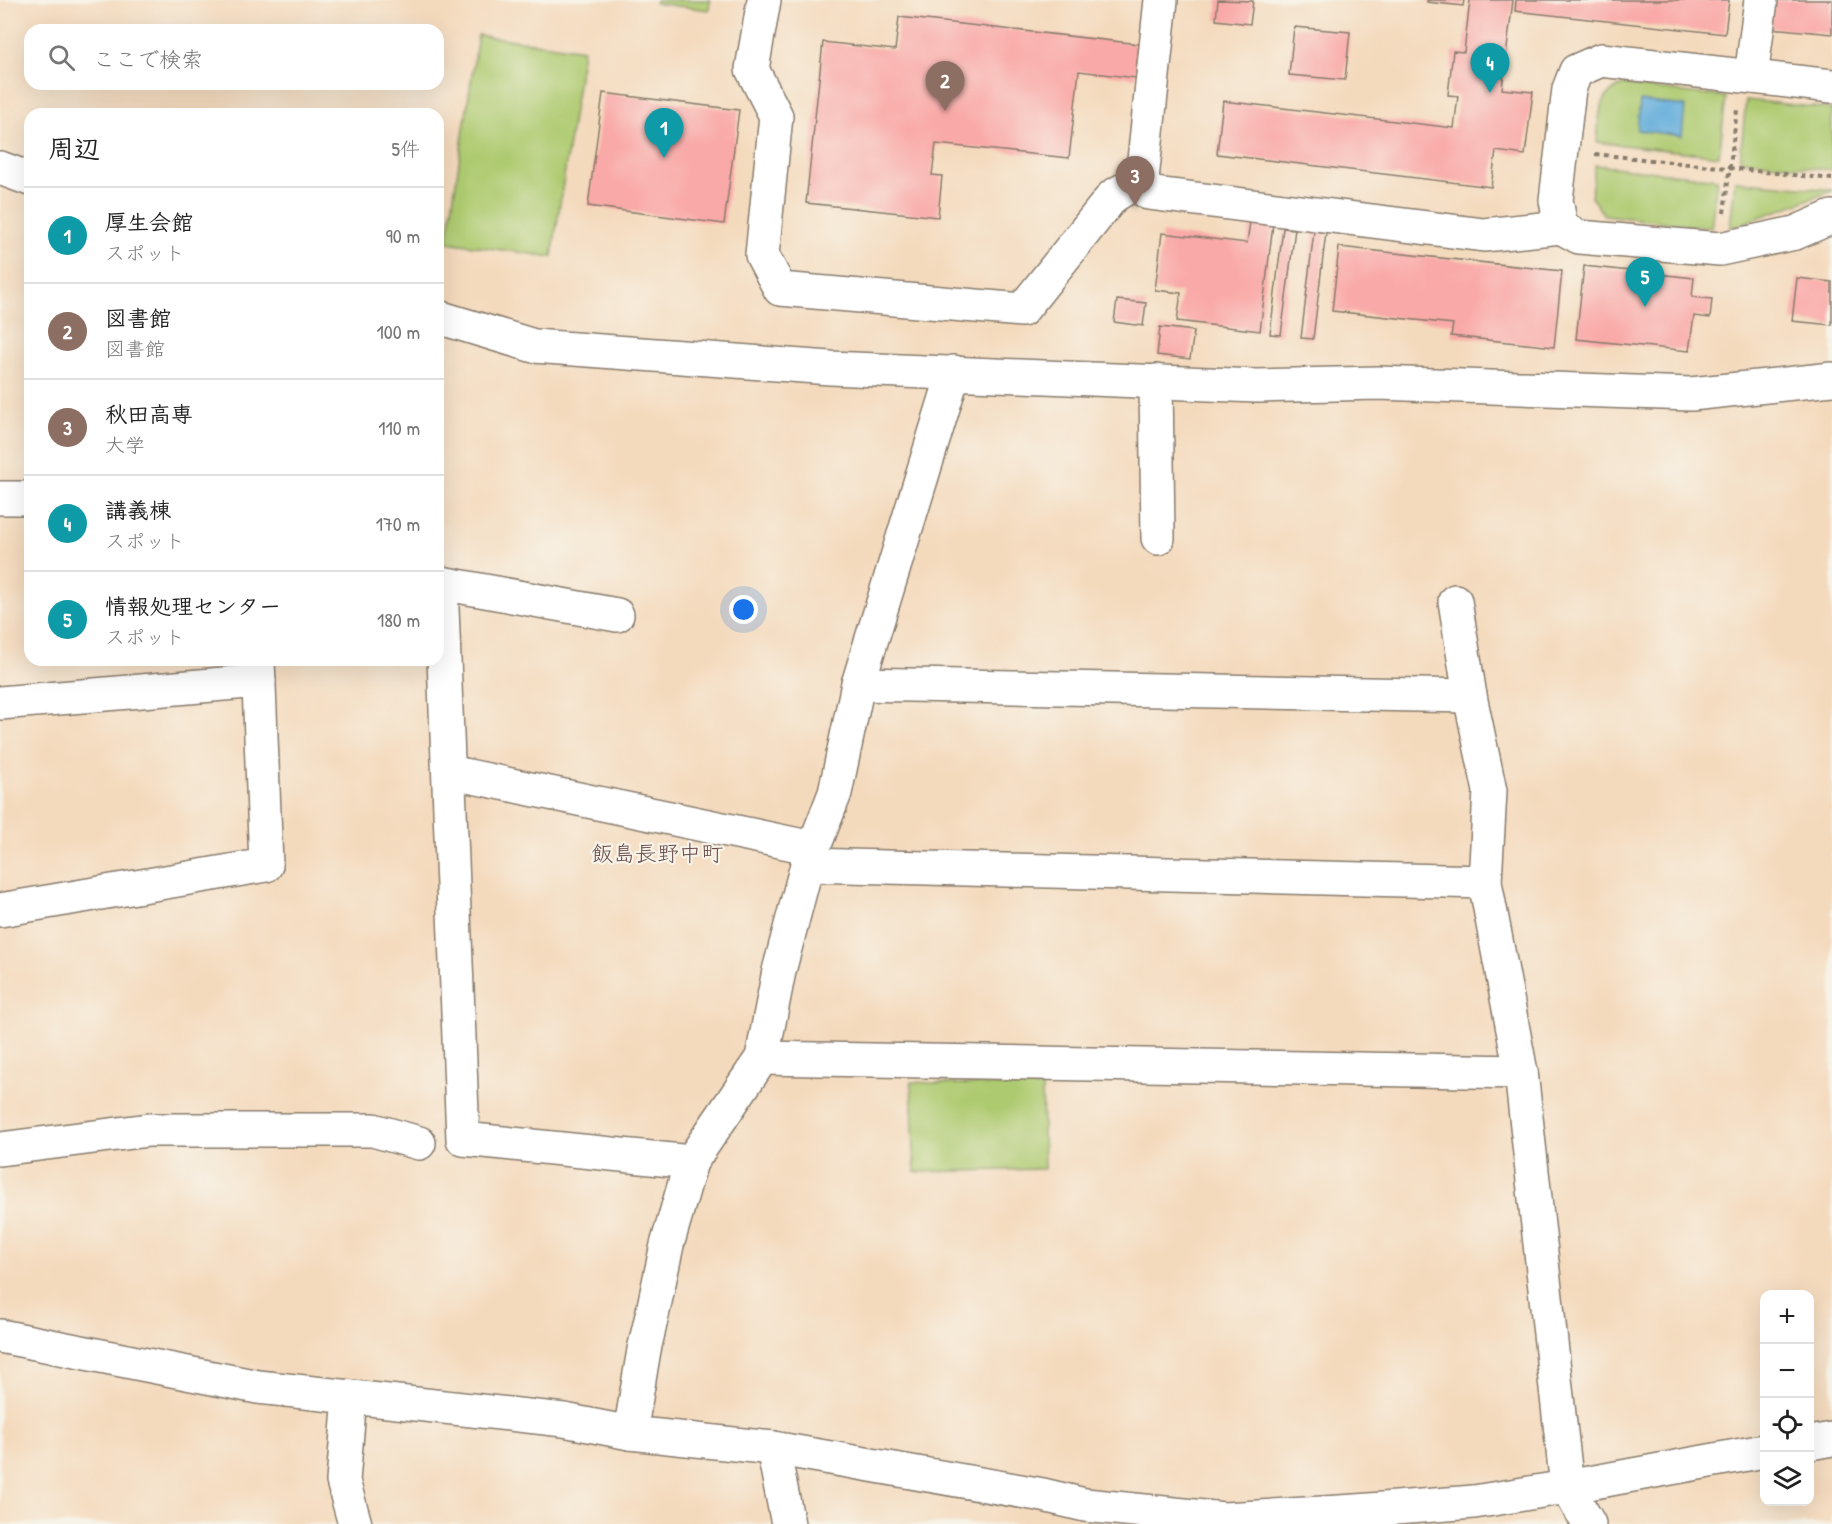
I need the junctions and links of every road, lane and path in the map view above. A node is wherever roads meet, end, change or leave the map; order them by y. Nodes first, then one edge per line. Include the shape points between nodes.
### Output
1 (764, 0) edge
2 (1161, 0) edge
3 (1761, 0) edge
4 (1746, 76) junction
5 (1832, 86) edge
6 (1562, 150) junction
7 (0, 168) edge
8 (1730, 168) junction
9 (24, 176) edge
10 (1832, 179) edge
11 (1142, 180) junction
12 (1832, 217) edge
13 (1561, 227) junction
14 (1720, 249) junction
15 (444, 319) edge
16 (954, 372) junction
17 (1832, 379) edge
18 (1156, 381) junction
19 (0, 498) edge
20 (24, 498) edge
21 (1158, 538) dead end
22 (444, 584) edge
23 (1455, 601) dead end
24 (617, 615) dead end
25 (444, 654) edge
26 (259, 671) edge
27 (858, 684) junction
28 (1470, 696) junction
29 (0, 703) edge
30 (449, 772) junction
31 (810, 856) junction
32 (1485, 882) junction
33 (0, 910) edge
34 (762, 1058) junction
35 (1521, 1072) junction
36 (419, 1143) dead end
37 (0, 1149) edge
38 (692, 1162) junction
39 (0, 1336) edge
40 (350, 1397) junction
41 (630, 1433) junction
42 (1832, 1439) edge
43 (1814, 1442) edge
44 (773, 1448) junction
45 (1760, 1453) edge
46 (1567, 1488) junction
47 (355, 1524) edge
48 (788, 1524) edge
49 (1588, 1524) edge

1 - 11 street via 752,69 776,116 762,255 780,289 1022,310 1113,196
2 - 11 street
3 - 4 street
4 - 5 street
4 - 6 street via 1601,60 1592,63 1576,70 1569,89
4 - 8 path
6 - 8 path
6 - 13 street via 1556,200
7 - 9 street
8 - 10 path
8 - 14 path
11 - 13 street via 1148,193 1484,235
12 - 14 street via 1795,233
13 - 14 street via 1579,237
15 - 16 street via 534,346 830,368
16 - 18 street
16 - 27 street
17 - 18 street via 1691,394 1378,383 1256,386
18 - 21 street
19 - 20 street
22 - 24 street
23 - 28 street
25 - 30 street
26 - 29 street
26 - 33 street via 266,865
27 - 28 street
27 - 31 street via 835,793
28 - 32 street via 1490,791
30 - 31 street
30 - 38 street via 463,1139
31 - 32 street
31 - 34 street via 779,971
32 - 35 street
34 - 35 street
34 - 38 street
35 - 46 street
36 - 37 street via 373,1130 149,1130
38 - 41 street via 667,1245
39 - 40 street via 258,1387
40 - 41 street via 564,1420
40 - 47 street via 343,1481
41 - 44 street
42 - 43 street
44 - 46 street via 1085,1505 1224,1519 1474,1502
44 - 48 street
45 - 46 street
46 - 49 street

